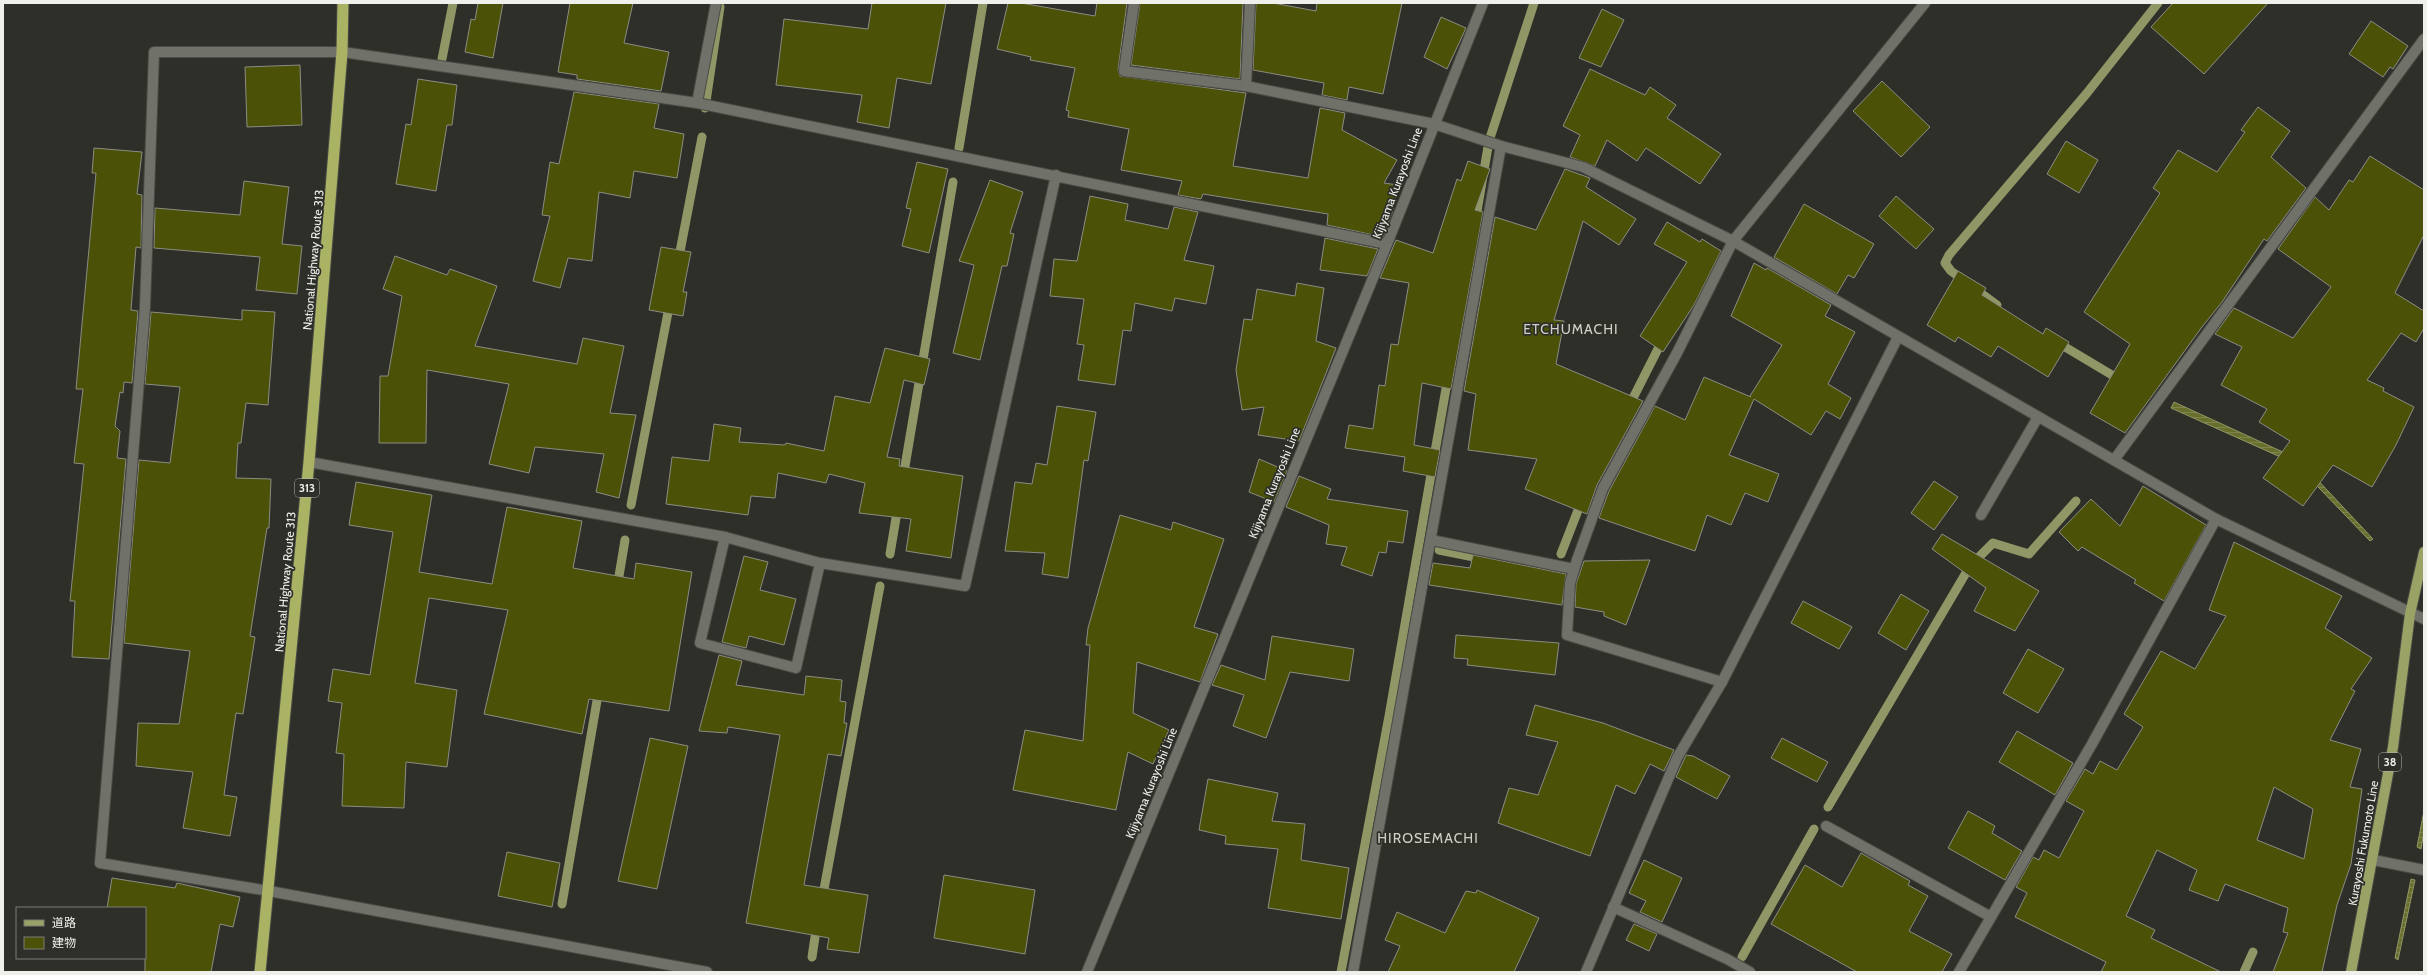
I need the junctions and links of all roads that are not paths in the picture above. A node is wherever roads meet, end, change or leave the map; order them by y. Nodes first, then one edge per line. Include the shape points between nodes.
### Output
1 (343, 3) edge
2 (716, 3) edge
3 (1134, 3) edge
4 (1250, 3) edge
5 (1483, 3) edge
6 (1925, 3) edge
7 (2424, 39) edge
8 (342, 52) junction
9 (1246, 86) junction
10 (697, 103) junction
11 (1434, 124) junction
12 (1501, 146) junction
13 (1056, 175) junction
14 (1733, 241) junction
15 (1387, 244) junction
16 (1898, 337) junction
17 (2038, 417) junction
18 (2114, 460) junction
19 (309, 462) junction
20 (1981, 515) dead end
21 (2216, 519) junction
22 (725, 537) junction
23 (1431, 540) junction
24 (2424, 552) edge
25 (820, 563) junction
26 (1575, 564) junction
27 (2410, 614) junction
28 (2424, 619) edge
29 (1722, 682) junction
30 (1826, 826) dead end
31 (2373, 860) junction
32 (2424, 870) edge
33 (269, 891) junction
34 (1613, 907) junction
35 (1991, 916) junction
36 (260, 972) edge
37 (707, 972) edge
38 (1087, 972) edge
39 (1354, 972) edge
40 (1586, 972) edge
41 (1750, 972) edge
42 (1959, 972) edge
43 (2352, 972) edge

1 - 8 highway, National Highway Route 313 / 313
2 - 10 street
3 - 9 street via 1124,71
4 - 9 street
5 - 11 street, Kijiyama Kurayoshi Line
6 - 14 street
7 - 18 street
8 - 10 street
8 - 19 highway, National Highway Route 313 / 313
8 - 33 street via 154,52 145,307 100,863
9 - 11 street
10 - 13 street
11 - 12 street
11 - 15 street, Kijiyama Kurayoshi Line
12 - 14 street via 1583,167
12 - 23 street
13 - 15 street
13 - 25 street via 966,586
14 - 16 street
14 - 26 street via 1677,353 1603,488
15 - 38 street, Kijiyama Kurayoshi Line
16 - 17 street
16 - 29 street
17 - 18 street
17 - 20 street
18 - 21 street
19 - 22 street
19 - 33 highway, National Highway Route 313 / 313
21 - 27 street
21 - 35 street via 2092,744
22 - 25 street
22 - 25 street via 700,643 796,668
23 - 26 street
23 - 39 street
24 - 27 main road, Kurayoshi Fukumoto Line / 38
26 - 29 street via 1570,583 1567,635
27 - 28 street
27 - 31 main road, Kurayoshi Fukumoto Line / 38 via 2393,747
29 - 34 street via 1677,758
30 - 35 street
31 - 32 street
31 - 43 main road, Kurayoshi Fukumoto Line / 38
33 - 36 highway, National Highway Route 313 / 313
33 - 37 street
34 - 40 street
34 - 41 street
35 - 42 street

